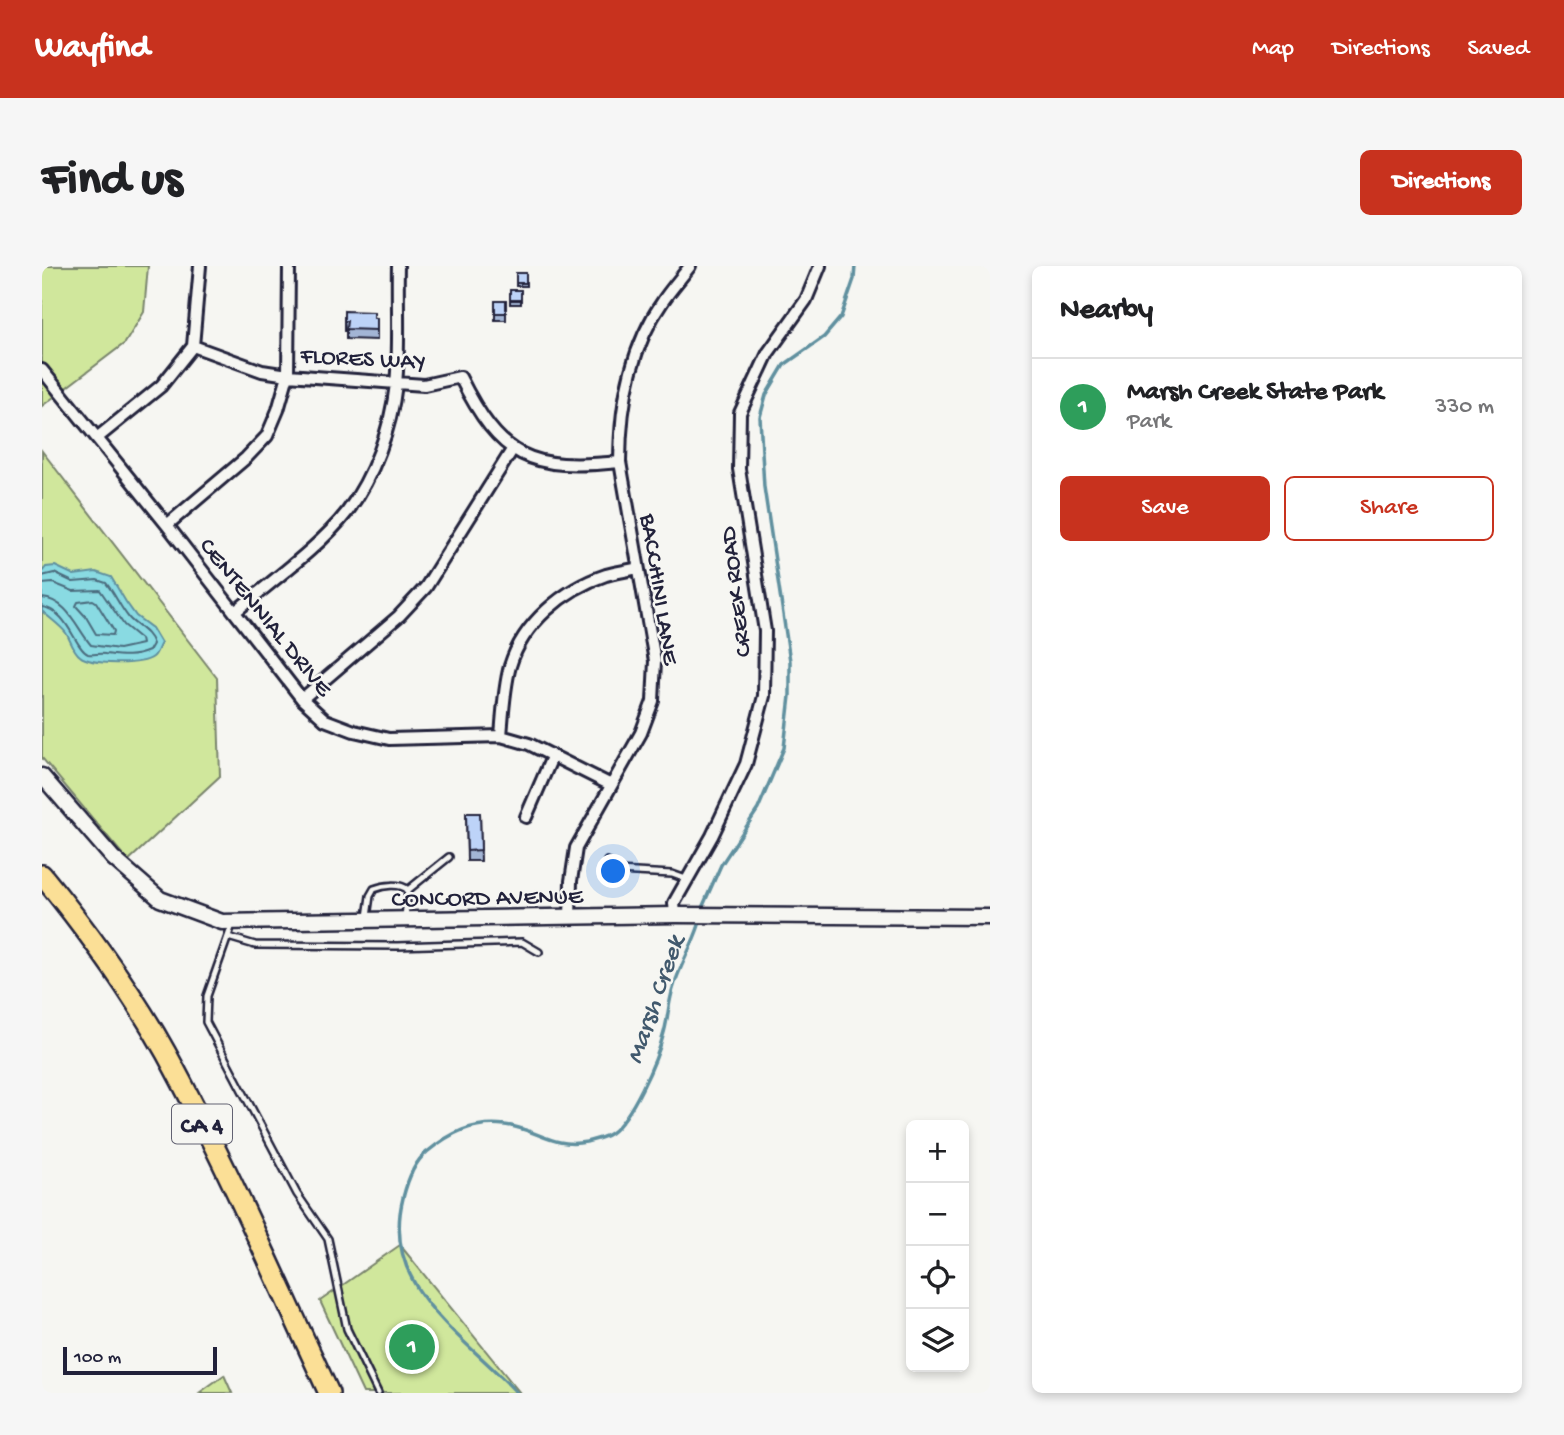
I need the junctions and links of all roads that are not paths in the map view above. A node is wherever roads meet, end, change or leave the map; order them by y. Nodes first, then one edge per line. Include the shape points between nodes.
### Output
1 (200, 266) edge
2 (289, 266) edge
3 (398, 266) edge
4 (690, 266) edge
5 (820, 266) edge
6 (193, 345) junction
7 (42, 370) edge
8 (288, 374) junction
9 (396, 384) junction
10 (97, 438) junction
11 (512, 450) junction
12 (620, 462) junction
13 (167, 525) junction
14 (638, 569) junction
15 (235, 612) junction
16 (302, 699) junction
17 (501, 736) junction
18 (552, 757) junction
19 (42, 776) edge
20 (611, 785) junction
21 (526, 817) dead end
22 (449, 857) dead end
23 (607, 861) dead end
24 (42, 875) edge
25 (686, 879) junction
26 (408, 890) junction
27 (674, 915) junction
28 (570, 918) junction
29 (990, 918) edge
30 (367, 920) junction
31 (405, 920) junction
32 (233, 922) junction
33 (228, 937) junction
34 (539, 952) dead end
35 (329, 1393) edge
36 (378, 1393) edge

1 - 6 street
2 - 8 street
3 - 9 street
4 - 12 street, BACCHINI LANE via 662,302 628,376
5 - 25 street, CREEK ROAD via 806,300 768,353 740,413 739,469 765,631 764,696 746,764
6 - 8 street, FLORES WAY via 262,371
6 - 10 street via 160,386
7 - 10 street, CENTENNIAL DRIVE
8 - 9 street, FLORES WAY
8 - 13 street via 267,436
9 - 11 street, FLORES WAY via 424,385 460,377 474,406
9 - 15 street via 384,440 347,512
10 - 13 street, CENTENNIAL DRIVE
11 - 12 street, FLORES WAY via 561,465
11 - 16 street via 426,587
12 - 14 street, BACCHINI LANE
13 - 15 street, CENTENNIAL DRIVE
14 - 17 street via 607,574 579,586 557,601 521,639 510,665
14 - 20 street, BACCHINI LANE via 655,662 653,701 641,733
15 - 16 street, CENTENNIAL DRIVE
16 - 17 street, CENTENNIAL DRIVE via 325,720 389,739
17 - 18 street, CENTENNIAL DRIVE
18 - 20 street, CENTENNIAL DRIVE
18 - 21 street
19 - 32 street, CONCORD AVENUE via 113,858 160,899
20 - 28 street, BACCHINI LANE via 576,848
22 - 26 lane
23 - 25 lane via 617,871
24 - 35 highway, CA 4 via 74,914 165,1052
25 - 27 street, CREEK ROAD
26 - 30 lane via 397,886 374,889
26 - 31 lane
27 - 28 street, CONCORD AVENUE
27 - 29 street, CONCORD AVENUE
28 - 31 street, CONCORD AVENUE
30 - 31 street, CONCORD AVENUE
30 - 32 street, CONCORD AVENUE
32 - 33 lane
33 - 34 lane via 255,945 522,942
33 - 36 lane via 207,996 205,1022 297,1194 328,1239 347,1329

